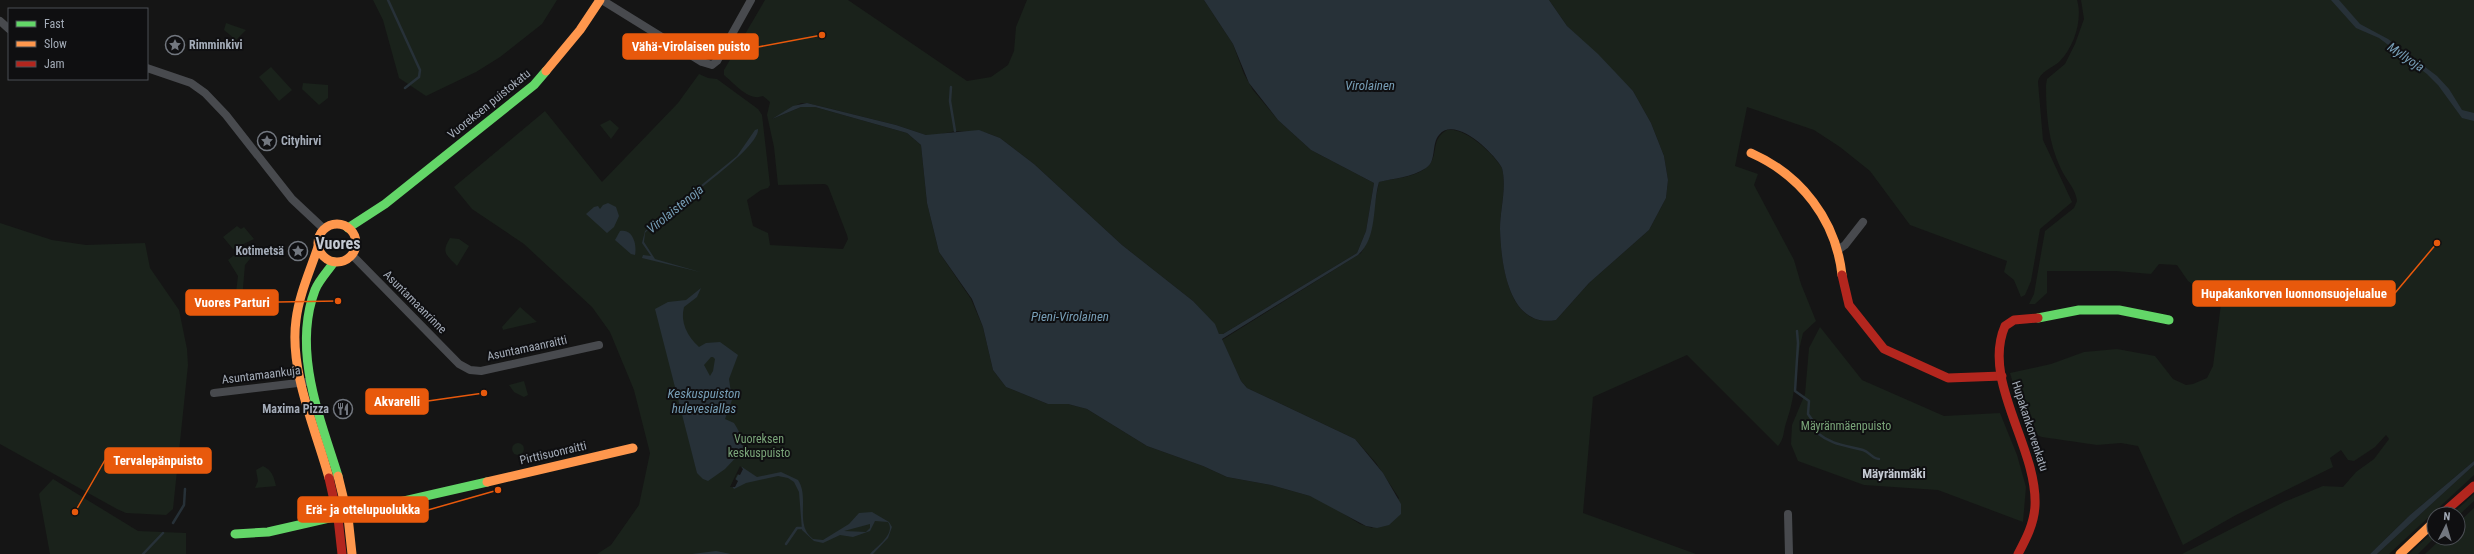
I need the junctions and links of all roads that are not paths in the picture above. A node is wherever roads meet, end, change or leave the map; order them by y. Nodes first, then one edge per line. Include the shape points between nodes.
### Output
1 (602, 0) edge
2 (751, 0) edge
3 (0, 21) edge
4 (8, 28) edge
5 (148, 68) edge
6 (1751, 153) dead end
7 (376, 211) junction
8 (1863, 222) dead end
9 (348, 228) junction
10 (324, 229) junction
11 (355, 237) junction
12 (318, 247) junction
13 (1838, 250) junction
14 (352, 255) junction
15 (334, 262) junction
16 (2169, 320) dead end
17 (599, 345) dead end
18 (462, 366) joint
19 (2002, 376) junction
20 (311, 381) junction
21 (301, 383) junction
22 (214, 393) dead end
23 (633, 448) dead end
24 (2474, 486) edge
25 (2451, 506) edge
26 (348, 512) junction
27 (1788, 514) dead end
28 (337, 515) junction
29 (2426, 530) edge
30 (235, 534) dead end
31 (342, 554) edge
32 (352, 554) edge
33 (1789, 554) edge
34 (2018, 554) edge
35 (2400, 554) edge

1 - 2 street via 702,62 712,64 717,61
1 - 7 main road, Vuoreksen puistokatu via 563,52 534,85
3 - 4 street
5 - 10 street via 191,83 205,93 226,115 292,199
6 - 13 main road via 1776,164 1807,191 1820,211
7 - 9 main road, Vuoreksen puistokatu
7 - 11 main road, Vuoreksen puistokatu
8 - 13 street
9 - 10 main road via 340,224
9 - 11 main road
10 - 12 main road via 320,234
11 - 14 main road via 355,250
12 - 15 main road via 327,260
12 - 21 main road via 299,299 295,332
13 - 19 main road via 1847,301 1884,349 1948,378
14 - 15 main road via 344,261
14 - 18 street, Asuntamaanrinne
15 - 20 main road via 322,275 311,308 306,350
16 - 19 main road, Hupakankorvenkatu via 2119,310 2079,310 2036,319 2010,321 2003,329 2000,343
17 - 18 street, Asuntamaanraitti via 481,371
19 - 34 main road, Hupakankorvenkatu via 2013,419 2036,483 2033,523
20 - 21 street, Asuntamaankuja
20 - 26 main road
21 - 22 street, Asuntamaankuja
21 - 28 main road
23 - 26 main road, Pirttisuonraitti
24 - 25 main road
26 - 28 main road, Pirttisuonraitti
26 - 32 main road
27 - 33 street
28 - 30 main road, Pirttisuonraitti via 268,532
28 - 31 main road
29 - 35 main road

